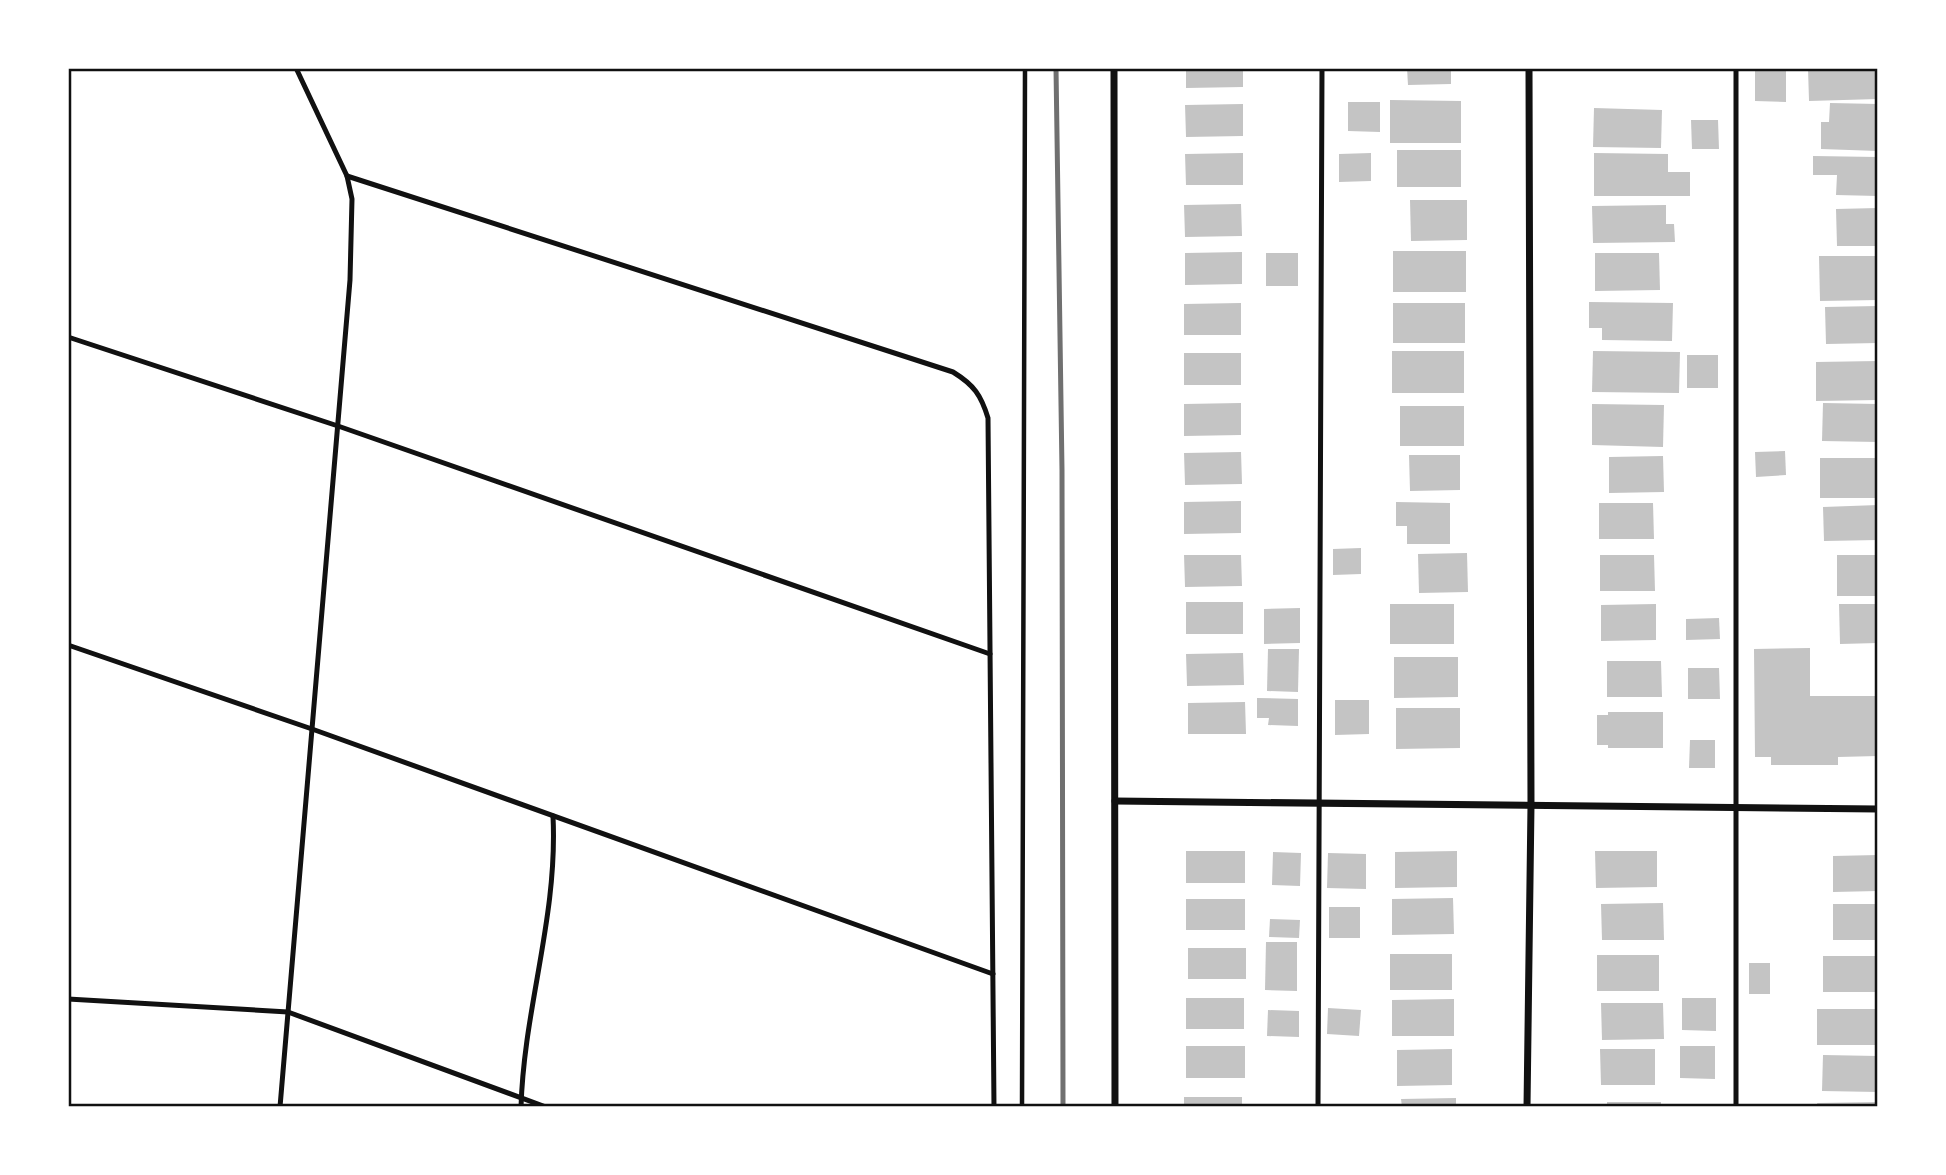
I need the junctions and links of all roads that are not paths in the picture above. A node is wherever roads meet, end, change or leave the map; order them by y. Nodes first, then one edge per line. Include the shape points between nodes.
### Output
1 (296, 68) edge
2 (1114, 68) edge
3 (1322, 68) edge
4 (1529, 68) edge
5 (1736, 68) edge
6 (347, 176) junction
7 (68, 337) edge
8 (338, 426) junction
9 (68, 645) edge
10 (990, 654) junction
11 (312, 729) junction
12 (1115, 801) junction
13 (1319, 803) junction
14 (1531, 805) junction
15 (1737, 807) junction
16 (1878, 809) edge
17 (553, 816) junction
18 (993, 974) junction
19 (68, 999) edge
20 (288, 1012) junction
21 (521, 1098) junction
22 (280, 1107) edge
23 (521, 1107) edge
24 (546, 1107) edge
25 (994, 1107) edge
26 (1115, 1107) edge
27 (1318, 1107) edge
28 (1527, 1107) edge
29 (1736, 1107) edge

1 - 6 lane
2 - 12 street
3 - 13 lane
4 - 14 street
5 - 15 lane
6 - 8 lane via 352,199 350,280
6 - 10 lane via 953,372 971,382 988,418
7 - 8 lane
8 - 10 lane
8 - 11 lane
9 - 11 lane
10 - 18 lane
11 - 17 lane
11 - 20 lane
12 - 13 street
12 - 26 street
13 - 14 street
13 - 27 lane
14 - 15 street
14 - 28 street
15 - 16 street
15 - 29 lane
17 - 18 lane
17 - 21 lane via 555,859 549,920
18 - 25 lane
19 - 20 lane
20 - 21 lane
20 - 22 lane
21 - 23 lane
21 - 24 lane

